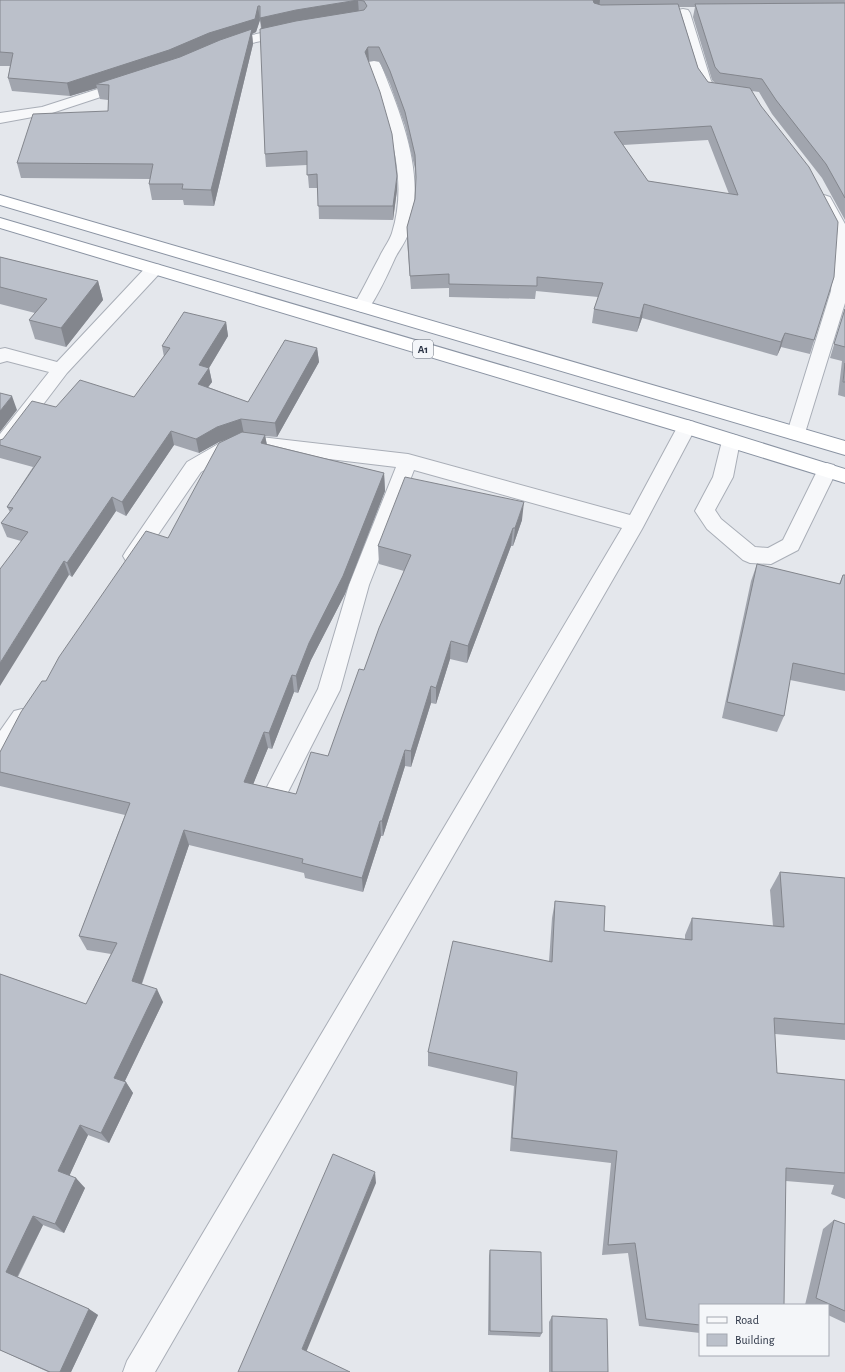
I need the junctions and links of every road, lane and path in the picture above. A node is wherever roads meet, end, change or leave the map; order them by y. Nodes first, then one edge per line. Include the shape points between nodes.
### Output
1 (698, 13) edge
2 (305, 28) edge
3 (211, 54) edge
4 (374, 65) dead end
5 (140, 80) edge
6 (737, 95) edge
7 (0, 118) edge
8 (817, 186) edge
9 (0, 200) edge
10 (0, 223) edge
11 (154, 269) junction
12 (842, 291) edge
13 (362, 306) junction
14 (0, 357) edge
15 (61, 369) junction
16 (688, 427) junction
17 (796, 433) junction
18 (732, 441) junction
19 (0, 447) edge
20 (845, 448) edge
21 (408, 461) junction
22 (836, 473) edge
23 (635, 524) junction
24 (122, 572) edge
25 (32, 703) edge
26 (0, 749) edge
27 (279, 787) dead end
28 (138, 1372) edge

1 - 6 street via 675,13 704,81 712,92
2 - 3 street via 248,40
4 - 13 street via 395,119 404,158 406,203 400,233 376,285
5 - 7 street via 44,111
8 - 12 street via 842,235
9 - 13 highway, A1
10 - 11 highway, A1
11 - 15 street
11 - 16 highway, A1
12 - 17 street
13 - 17 highway, A1
14 - 15 street via 5,354
15 - 19 street
16 - 18 highway, A1
16 - 23 street
17 - 20 highway, A1
18 - 22 highway, A1
18 - 22 street via 723,477 706,511 714,524 750,555 771,556 791,545
21 - 23 street
21 - 24 street via 244,442 227,448 194,467
21 - 27 street via 359,585 329,690
23 - 28 street
25 - 26 street

